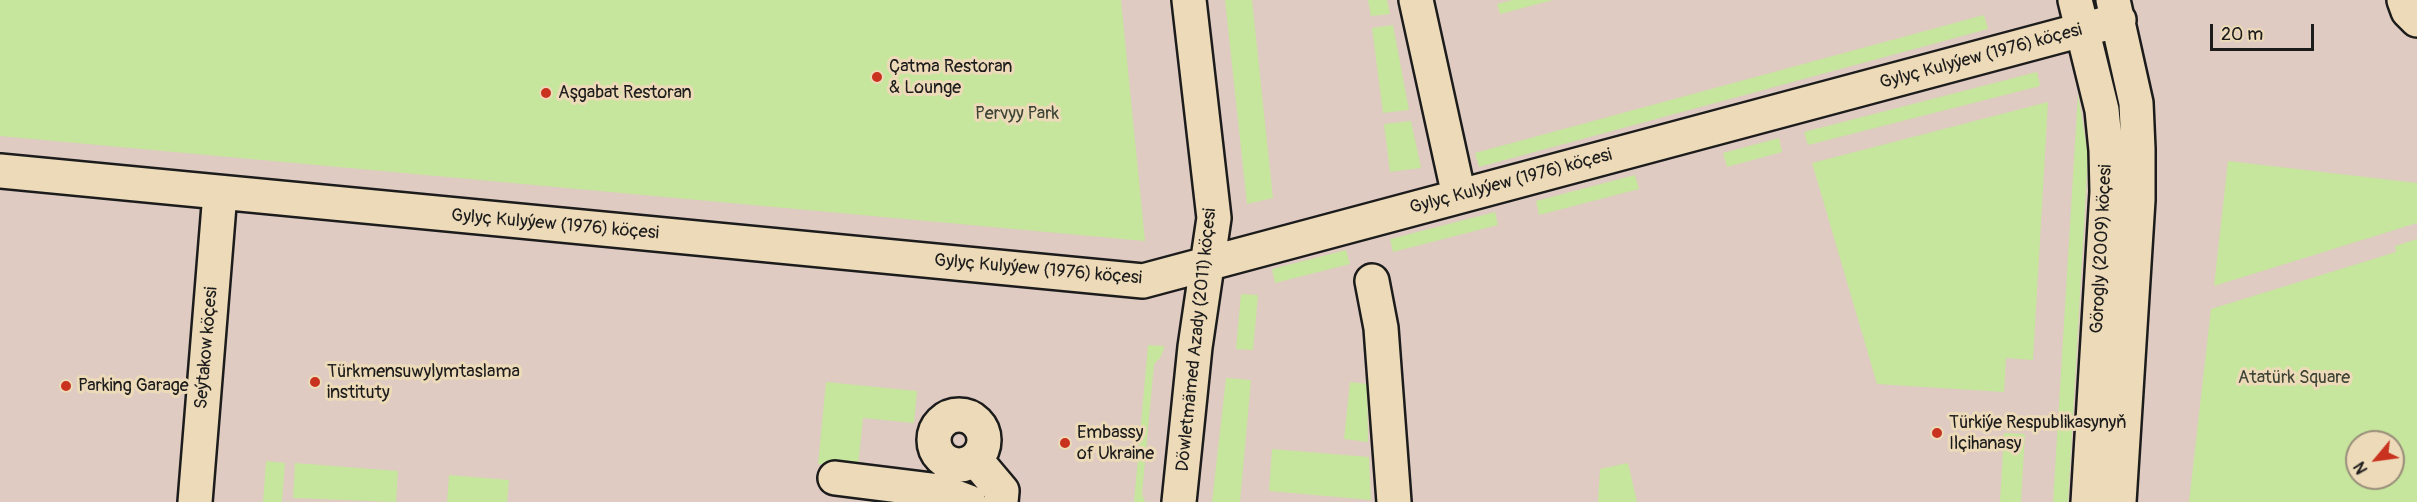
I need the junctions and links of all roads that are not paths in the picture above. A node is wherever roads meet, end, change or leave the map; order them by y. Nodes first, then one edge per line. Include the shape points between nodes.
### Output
1 (1189, 0) edge
2 (1416, 0) edge
3 (2404, 0) edge
4 (2116, 10) edge
5 (2080, 15) edge
6 (2417, 20) edge
7 (0, 171) edge
8 (219, 194) junction
9 (1459, 196) junction
10 (1207, 263) junction
11 (1371, 281) dead end
12 (942, 458) junction
13 (975, 459) junction
14 (835, 478) dead end
15 (927, 489) junction
16 (195, 502) edge
17 (969, 502) edge
18 (1001, 502) edge
19 (1179, 502) edge
20 (1394, 502) edge
21 (2088, 502) edge
22 (2119, 502) edge

1 - 10 street, Döwletmämed Azady (2011) köçesi via 1214,218
2 - 9 street
3 - 6 street
4 - 5 street, Gylyç Kulyýew (1976) köçesi
4 - 22 street, Görogly (2009) köçesi via 2136,103 2138,149
5 - 9 street, Gylyç Kulyýew (1976) köçesi
5 - 21 street, Görogly (2009) köçesi via 2102,110 2108,192
7 - 8 street, Gylyç Kulyýew (1976) köçesi
8 - 10 street, Gylyç Kulyýew (1976) köçesi via 1143,281
8 - 16 street, Seýtakow köçesi
9 - 10 street, Gylyç Kulyýew (1976) köçesi
10 - 19 street, Döwletmämed Azady (2011) köçesi
11 - 20 street via 1381,328
12 - 13 street via 961,465
12 - 13 street via 935,445 936,431 945,420 958,416 971,418 981,429 984,442
12 - 15 street via 930,471
13 - 18 street via 1002,491
14 - 15 street
15 - 17 street

